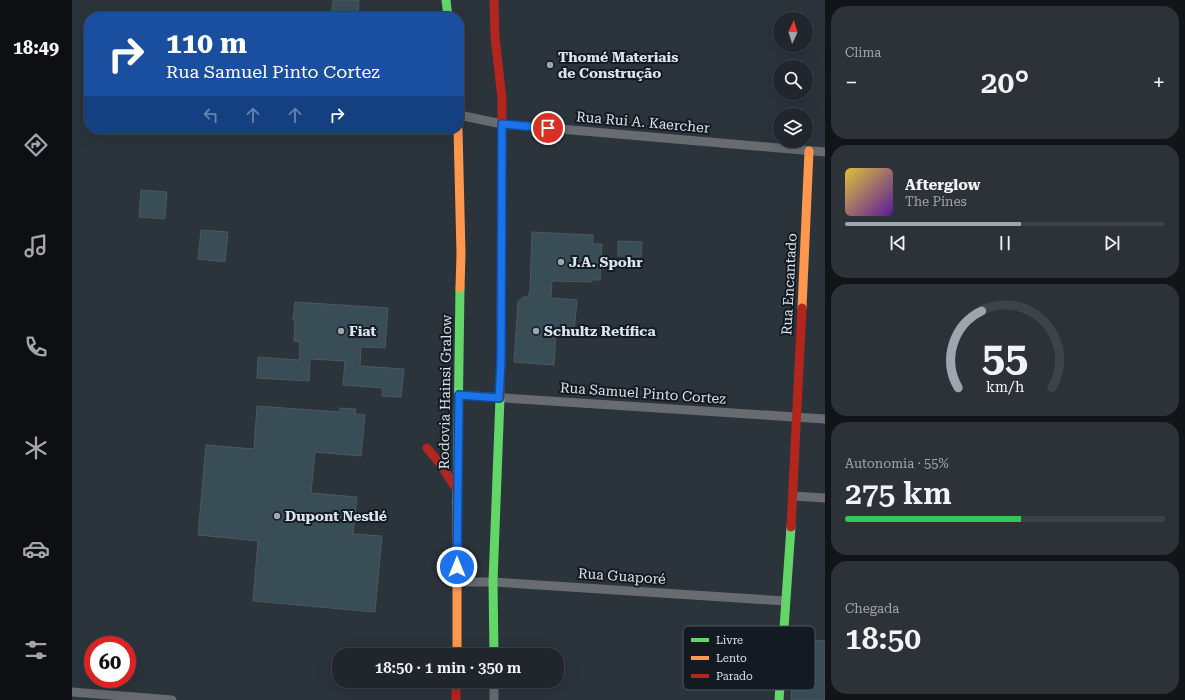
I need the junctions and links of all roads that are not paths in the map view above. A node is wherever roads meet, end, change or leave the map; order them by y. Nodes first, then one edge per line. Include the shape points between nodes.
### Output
1 (446, 0) edge
2 (494, 0) edge
3 (447, 12) edge
4 (464, 116) edge
5 (502, 124) junction
6 (458, 134) edge
7 (809, 151) junction
8 (825, 152) edge
9 (459, 395) junction
10 (499, 398) junction
11 (797, 418) junction
12 (825, 419) edge
13 (427, 448) dead end
14 (457, 490) junction
15 (793, 496) junction
16 (825, 498) edge
17 (457, 582) junction
18 (493, 582) junction
19 (785, 600) junction
20 (783, 626) edge
21 (457, 648) edge
22 (494, 648) edge
23 (456, 688) edge
24 (494, 688) edge
25 (780, 690) edge
26 (72, 692) edge
27 (149, 699) edge
28 (172, 700) edge
29 (456, 700) edge
30 (494, 700) edge
31 (779, 700) edge

1 - 3 street
2 - 5 street via 494,37 502,99
4 - 5 street, Rua Rui A. Kaercher
5 - 7 street, Rua Rui A. Kaercher
5 - 10 street
6 - 9 street, Rodovia Hainsi Gralow via 461,230
7 - 8 street, Rua Rui A. Kaercher
7 - 11 street, Rua Encantado
9 - 10 street, Rua Samuel Pinto Cortez
9 - 14 street, Rodovia Hainsi Gralow
10 - 11 street, Rua Samuel Pinto Cortez
10 - 18 street
11 - 12 street, Rua Samuel Pinto Cortez
11 - 15 street, Rua Encantado
13 - 14 street
14 - 17 street, Rodovia Hainsi Gralow
15 - 16 street
15 - 19 street, Rua Encantado
17 - 18 street, Rua Guaporé
17 - 21 street, Rodovia Hainsi Gralow
18 - 19 street, Rua Guaporé
18 - 22 street
19 - 20 street, Rua Encantado
23 - 29 street
24 - 30 street
25 - 31 street, Rua Encantado
26 - 27 street
27 - 28 street

